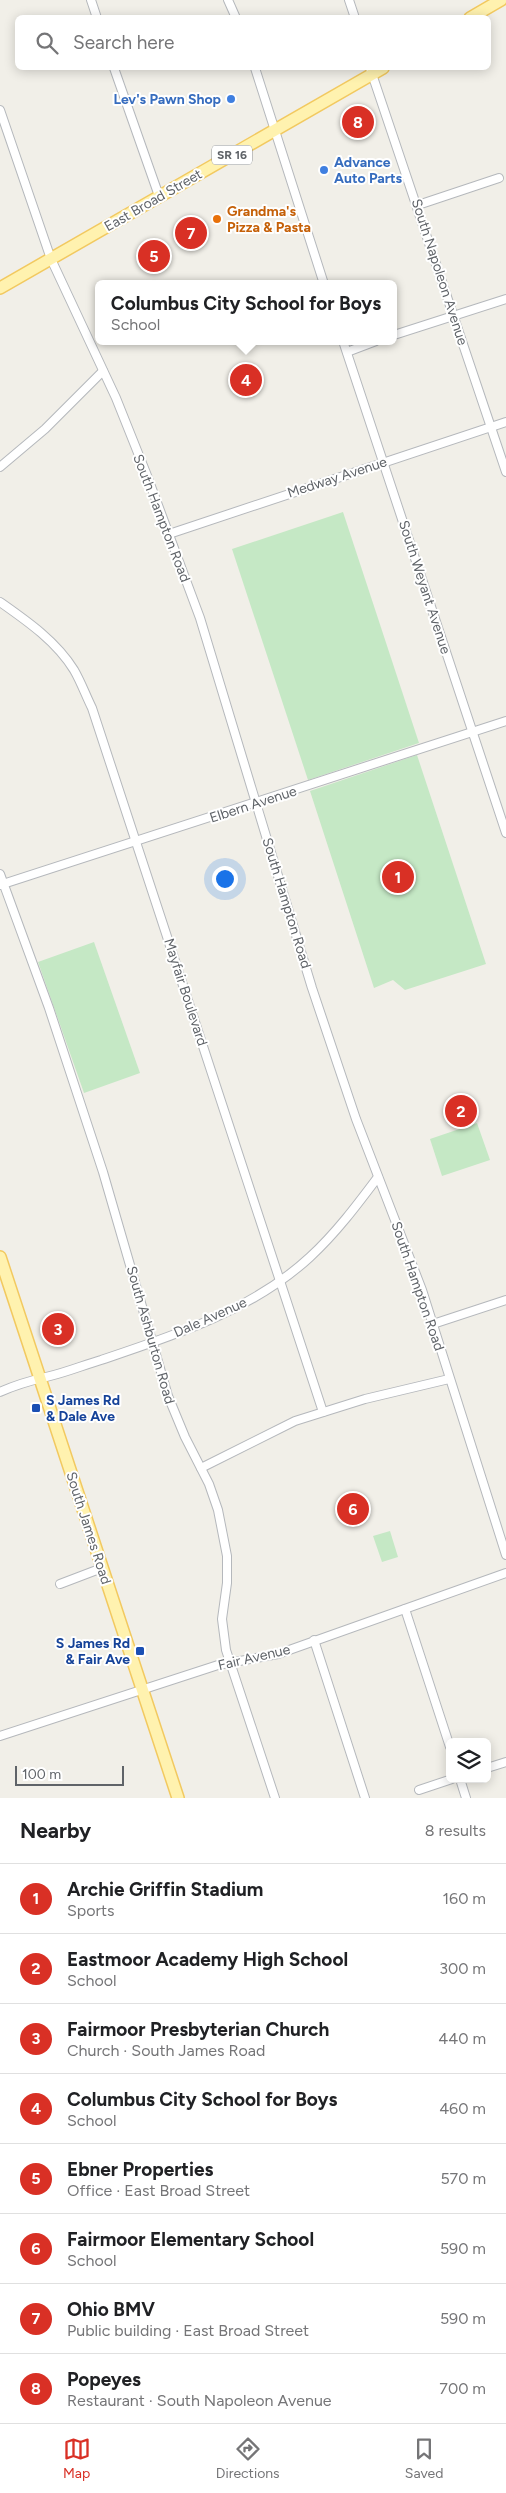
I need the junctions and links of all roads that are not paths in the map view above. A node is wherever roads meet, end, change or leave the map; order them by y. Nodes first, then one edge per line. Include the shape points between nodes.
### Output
1 (91, 0) edge
2 (228, 0) edge
3 (349, 0) edge
4 (501, 0) edge
5 (96, 15) edge
6 (235, 15) edge
7 (354, 15) edge
8 (475, 15) edge
9 (115, 70) edge
10 (256, 70) edge
11 (371, 71) edge
12 (0, 110) edge
13 (274, 131) junction
14 (499, 178) dead end
15 (158, 196) junction
16 (418, 205) junction
17 (51, 259) junction
18 (323, 280) edge
19 (0, 288) edge
20 (506, 299) edge
21 (454, 315) junction
22 (397, 334) edge
23 (344, 345) edge
24 (365, 345) edge
25 (347, 352) junction
26 (103, 371) junction
27 (506, 422) edge
28 (491, 427) junction
29 (384, 462) junction
30 (0, 467) edge
31 (506, 472) edge
32 (169, 534) junction
33 (0, 602) edge
34 (506, 721) edge
35 (473, 732) junction
36 (257, 802) junction
37 (506, 833) edge
38 (136, 842) junction
39 (0, 874) edge
40 (2, 885) edge
41 (378, 1177) junction
42 (0, 1257) edge
43 (280, 1280) junction
44 (506, 1300) edge
45 (434, 1324) junction
46 (152, 1341) junction
47 (39, 1378) junction
48 (449, 1379) junction
49 (0, 1392) edge
50 (323, 1412) junction
51 (201, 1468) junction
52 (506, 1555) edge
53 (102, 1568) junction
54 (506, 1573) edge
55 (60, 1584) dead end
56 (406, 1609) junction
57 (314, 1640) junction
58 (230, 1661) junction
59 (143, 1690) junction
60 (0, 1736) edge
61 (447, 1738) edge
62 (506, 1762) edge
63 (491, 1767) edge
64 (446, 1781) edge
65 (461, 1783) edge
66 (419, 1790) dead end
67 (178, 1798) edge
68 (275, 1798) edge
69 (365, 1798) edge
70 (466, 1798) edge

1 - 5 street
2 - 6 street
3 - 7 street
4 - 8 main road
9 - 15 street
10 - 13 street
11 - 13 main road, East Broad Street / SR 16
11 - 16 street, South Napoleon Avenue
12 - 17 street, South Hampton Road
13 - 15 main road, East Broad Street / SR 16
13 - 18 street
14 - 16 street
15 - 17 main road, East Broad Street / SR 16
16 - 21 street, South Napoleon Avenue
17 - 19 main road, East Broad Street / SR 16
17 - 26 street, South Hampton Road
20 - 21 street
21 - 22 street
21 - 28 street, South Napoleon Avenue
23 - 25 street, South Weyant Avenue
24 - 25 street
25 - 29 street, South Weyant Avenue
26 - 30 street
26 - 32 street, South Hampton Road
27 - 28 street, Medway Avenue
28 - 29 street, Medway Avenue
28 - 31 street, South Napoleon Avenue
29 - 32 street, Medway Avenue
29 - 35 street, South Weyant Avenue
32 - 36 street, South Hampton Road via 203,628
33 - 38 street, Mayfair Boulevard via 46,637 74,670 92,708
34 - 35 street, Elbern Avenue
35 - 36 street, Elbern Avenue
35 - 37 street, South Weyant Avenue
36 - 38 street, Elbern Avenue
36 - 41 street, South Hampton Road via 318,1006
38 - 40 street, Elbern Avenue
38 - 43 street, Mayfair Boulevard
39 - 40 street, South Ashburton Road
40 - 46 street, South Ashburton Road via 49,1008 103,1172
41 - 43 street, Dale Avenue via 327,1240
41 - 45 street, South Hampton Road
42 - 47 main road, South James Road
43 - 46 street, Dale Avenue via 220,1315
43 - 50 street, Mayfair Boulevard
44 - 45 street
45 - 48 street, South Hampton Road
46 - 47 street, Dale Avenue
46 - 51 street, South Ashburton Road via 168,1396
47 - 49 street, Dale Avenue
47 - 53 main road, South James Road
48 - 50 street
48 - 52 street, South Hampton Road
50 - 51 street via 259,1438
51 - 58 street, South Ashburton Road via 218,1510 226,1547 227,1583 222,1619
53 - 55 street
53 - 59 main road, South James Road
54 - 56 street, Fair Avenue
56 - 57 street, Fair Avenue
56 - 61 street
57 - 58 street, Fair Avenue via 278,1654
57 - 69 street
58 - 59 street, Fair Avenue
58 - 68 street, South Ashburton Road
59 - 60 street, Fair Avenue
59 - 67 main road, South James Road
62 - 63 street
64 - 66 street
65 - 70 street

